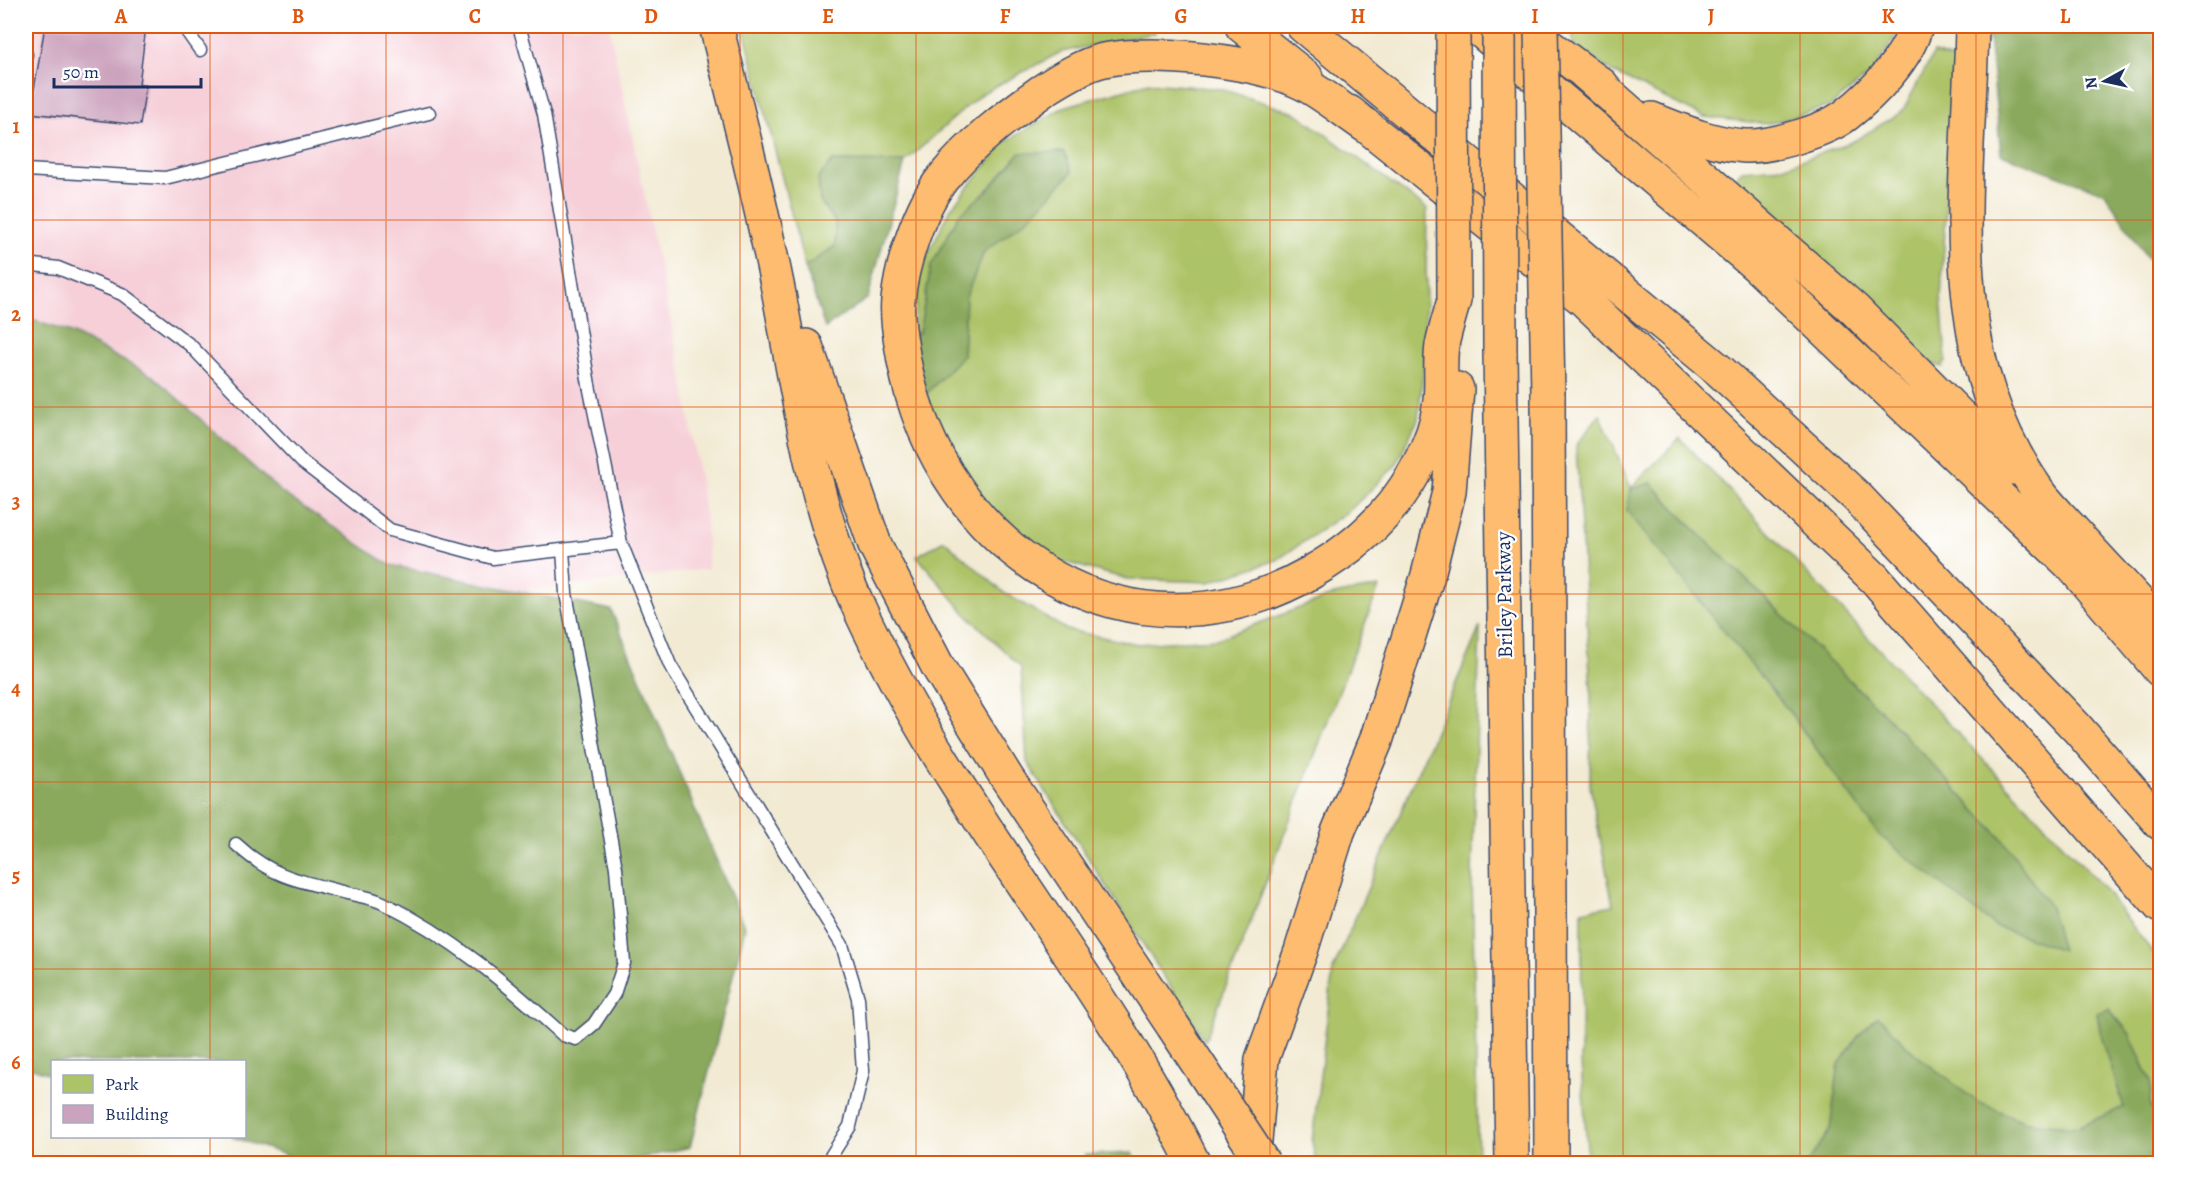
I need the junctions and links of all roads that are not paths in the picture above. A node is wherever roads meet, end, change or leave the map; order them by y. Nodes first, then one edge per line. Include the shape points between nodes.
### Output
1 (183, 26) edge
2 (519, 26) edge
3 (716, 26) edge
4 (1242, 26) edge
5 (1303, 26) edge
6 (1453, 26) edge
7 (1475, 26) edge
8 (1499, 26) edge
9 (1522, 26) edge
10 (1541, 26) edge
11 (1556, 26) edge
12 (1916, 26) edge
13 (1972, 26) edge
14 (200, 50) dead end
15 (1584, 72) junction
16 (429, 113) dead end
17 (1366, 126) junction
18 (1544, 141) junction
19 (26, 170) edge
20 (765, 225) junction
21 (26, 264) edge
22 (1454, 300) junction
23 (2051, 506) junction
24 (621, 543) junction
25 (563, 550) junction
26 (2160, 626) edge
27 (2160, 670) edge
28 (2160, 823) edge
29 (236, 844) dead end
30 (2160, 906) edge
31 (1550, 980) junction
32 (826, 1164) edge
33 (1194, 1164) edge
34 (1253, 1164) edge
35 (1264, 1164) edge
36 (1512, 1164) edge
37 (1551, 1164) edge
38 (1573, 1164) edge

1 - 14 lane
2 - 24 lane via 544,114 589,385
3 - 20 highway
4 - 17 highway
5 - 28 highway via 1720,371 1857,497 2077,728
6 - 22 highway, bridge
7 - 27 highway via 1758,267 2073,567
8 - 36 highway, Briley Parkway, bridge
9 - 15 highway
10 - 18 highway, Briley Parkway, bridge
11 - 18 highway, bridge
12 - 15 highway via 1885,78 1845,116 1797,137 1746,146 1696,137 1644,115
13 - 23 highway via 1965,272 1971,331 1994,413 2017,458
15 - 23 highway via 1854,309
16 - 19 lane via 165,178
17 - 22 highway via 1290,79 1246,66 1156,57 1102,60 1054,83 1009,114 942,179 907,255 898,303 902,348 911,398 929,445 950,482 973,510 1028,563 1061,583 1138,607 1190,609 1281,589 1335,559 1376,525 1403,492 1423,457 1439,408 1442,346
17 - 30 highway via 1584,300 1875,579
18 - 31 highway, Briley Parkway, bridge
20 - 33 highway via 823,514 860,609 924,731 1144,1071
20 - 35 highway, bridge via 875,545 938,667
21 - 25 lane via 58,268 122,294 190,345 302,462 390,530 493,558
22 - 34 highway via 1458,376 1449,492 1428,575 1376,741 1338,832 1262,1059
23 - 26 highway
24 - 25 lane
24 - 32 lane via 670,665 842,945 858,998 863,1071 850,1126
25 - 29 lane via 566,593 616,868 622,927 624,963 614,994 594,1024 576,1039 563,1035 481,963 422,924 380,901 285,877 253,860
31 - 37 highway, Briley Parkway
31 - 38 highway

